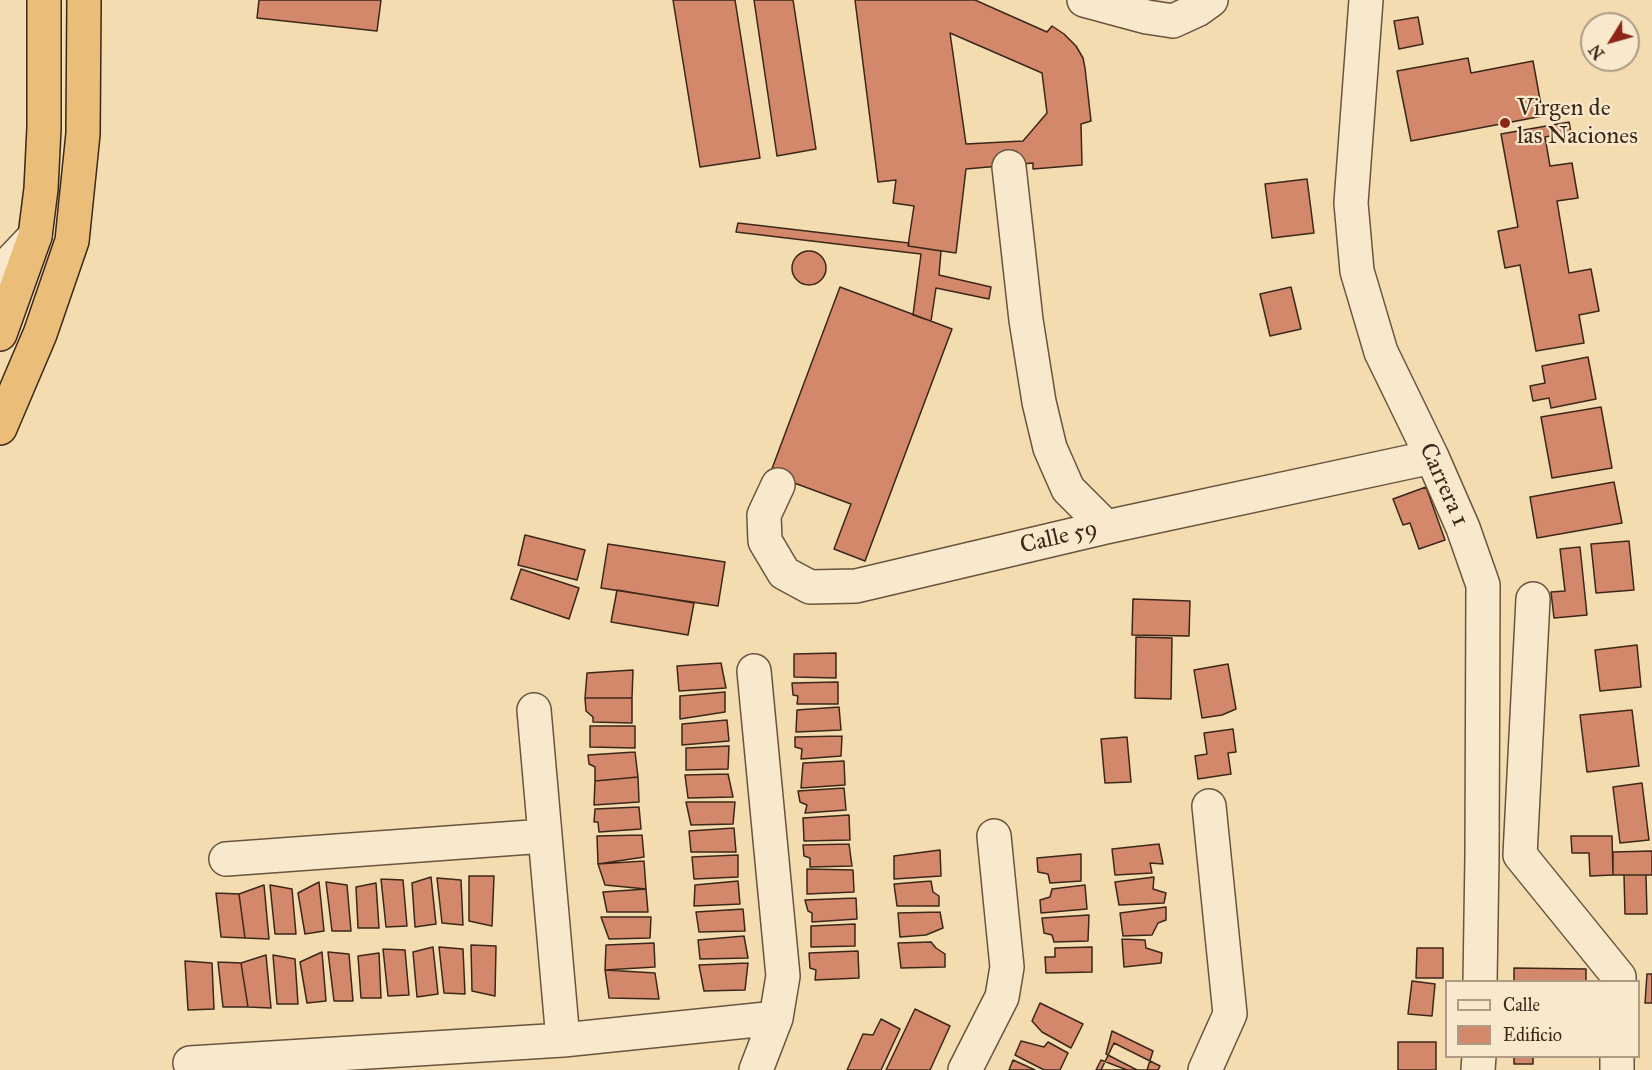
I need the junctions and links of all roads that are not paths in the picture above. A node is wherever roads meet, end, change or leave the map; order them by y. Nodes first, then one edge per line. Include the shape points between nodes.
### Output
1 (44, 0) edge
2 (84, 0) edge
3 (1084, 0) edge
4 (1211, 0) edge
5 (1370, 1) edge
6 (1009, 167) dead end
7 (35, 236) junction
8 (0, 273) edge
9 (0, 334) edge
10 (0, 428) edge
11 (1432, 457) junction
12 (778, 485) dead end
13 (1106, 526) junction
14 (1533, 599) dead end
15 (754, 671) dead end
16 (534, 710) dead end
17 (1209, 806) dead end
18 (545, 836) junction
19 (994, 836) dead end
20 (1520, 855) junction
21 (1482, 856) junction
22 (226, 859) dead end
23 (1480, 980) edge
24 (1618, 980) edge
25 (776, 1018) junction
26 (563, 1040) junction
27 (190, 1063) dead end
28 (756, 1070) edge
29 (964, 1070) edge
30 (1205, 1070) edge

1 - 7 highway via 44,128
2 - 10 highway via 83,134 72,241 40,334
3 - 4 street via 1173,21
5 - 11 street, Carrera 1 via 1351,203 1357,271 1381,352
6 - 13 street via 1026,320 1050,448 1068,489
7 - 8 street
7 - 9 highway
11 - 13 street, Calle 59
11 - 21 street, Carrera 1 via 1483,585
12 - 13 street, Calle 59 via 764,515 765,541 784,573 810,587 856,585
14 - 20 street
15 - 25 street via 783,976
16 - 18 street
17 - 30 street via 1230,1014
18 - 22 street
18 - 26 street
19 - 29 street via 1007,967 1002,997
20 - 21 street
20 - 24 street
21 - 23 street, Carrera 1
25 - 26 street
25 - 28 street
26 - 27 street

